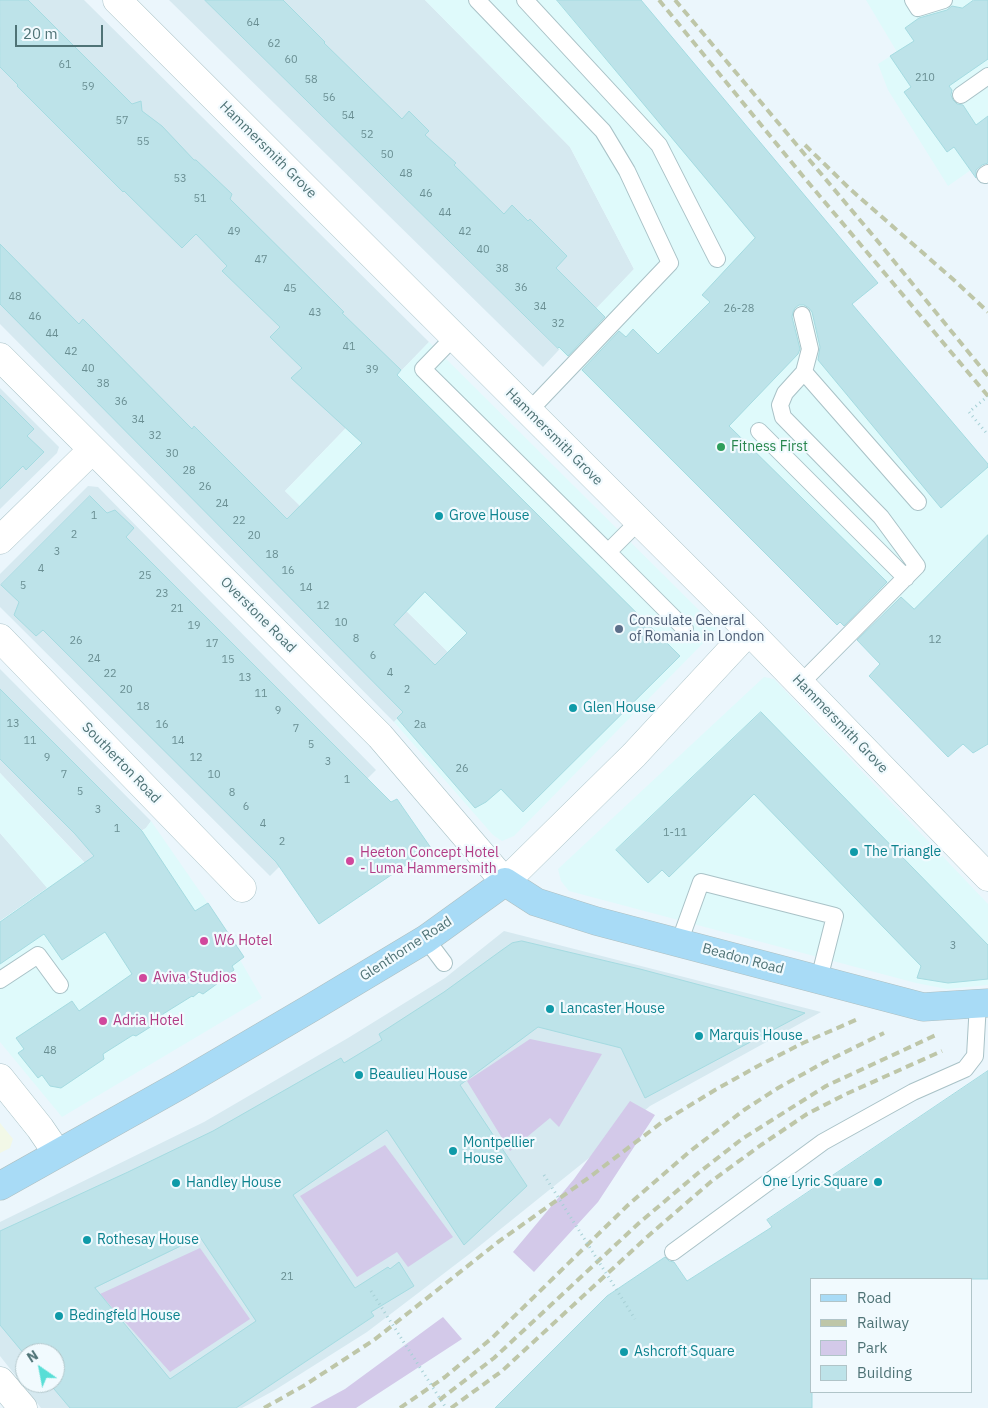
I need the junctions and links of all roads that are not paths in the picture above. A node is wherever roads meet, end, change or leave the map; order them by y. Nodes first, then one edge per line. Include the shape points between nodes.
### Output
1 (117, 0) edge
2 (477, 0) edge
3 (524, 0) edge
4 (913, 0) edge
5 (944, 0) edge
6 (988, 76) edge
7 (961, 95) dead end
8 (718, 259) dead end
9 (802, 315) dead end
10 (454, 337) junction
11 (0, 358) edge
12 (804, 372) junction
13 (529, 411) junction
14 (759, 431) dead end
15 (92, 450) junction
16 (918, 502) dead end
17 (639, 521) junction
18 (0, 540) edge
19 (608, 552) junction
20 (906, 578) junction
21 (684, 629) dead end
22 (749, 631) junction
23 (0, 638) edge
24 (800, 684) junction
25 (988, 877) edge
26 (505, 882) junction
27 (242, 888) dead end
28 (426, 939) junction
29 (679, 943) junction
30 (444, 963) dead end
31 (819, 979) junction
32 (0, 980) edge
33 (60, 985) dead end
34 (983, 1003) edge
35 (0, 1078) edge
36 (57, 1153) junction
37 (0, 1186) edge
38 (673, 1252) dead end
39 (0, 1381) edge
40 (23, 1408) edge

1 - 10 street, Hammersmith Grove
2 - 13 lane via 603,131 627,171 670,263
3 - 8 lane via 659,145
4 - 5 lane via 918,8
6 - 7 lane
9 - 12 lane via 810,349
10 - 13 street, Hammersmith Grove
10 - 19 lane via 423,369
11 - 15 street, Overstone Road
12 - 16 lane
12 - 20 lane via 785,393 780,405 783,416 881,517 917,566
13 - 17 street, Hammersmith Grove
14 - 20 lane
15 - 18 street
15 - 26 street, Overstone Road via 380,736
17 - 19 lane
17 - 22 street, Hammersmith Grove
19 - 21 lane
20 - 24 lane
22 - 24 street, Hammersmith Grove
22 - 26 street, Glenthorne Road via 634,755
23 - 27 street, Southerton Road
24 - 25 street, Hammersmith Grove
26 - 28 main road, Glenthorne Road
26 - 29 main road, Beadon Road via 536,902
28 - 30 lane
28 - 36 main road, Glenthorne Road via 180,1085
29 - 31 main road, Beadon Road
29 - 31 lane via 701,882 835,916
31 - 34 main road, Beadon Road via 923,1007
32 - 33 lane via 38,955
34 - 38 lane via 975,1056 965,1069 912,1092 823,1142
35 - 36 street
36 - 37 main road, Glenthorne Road
39 - 40 street

